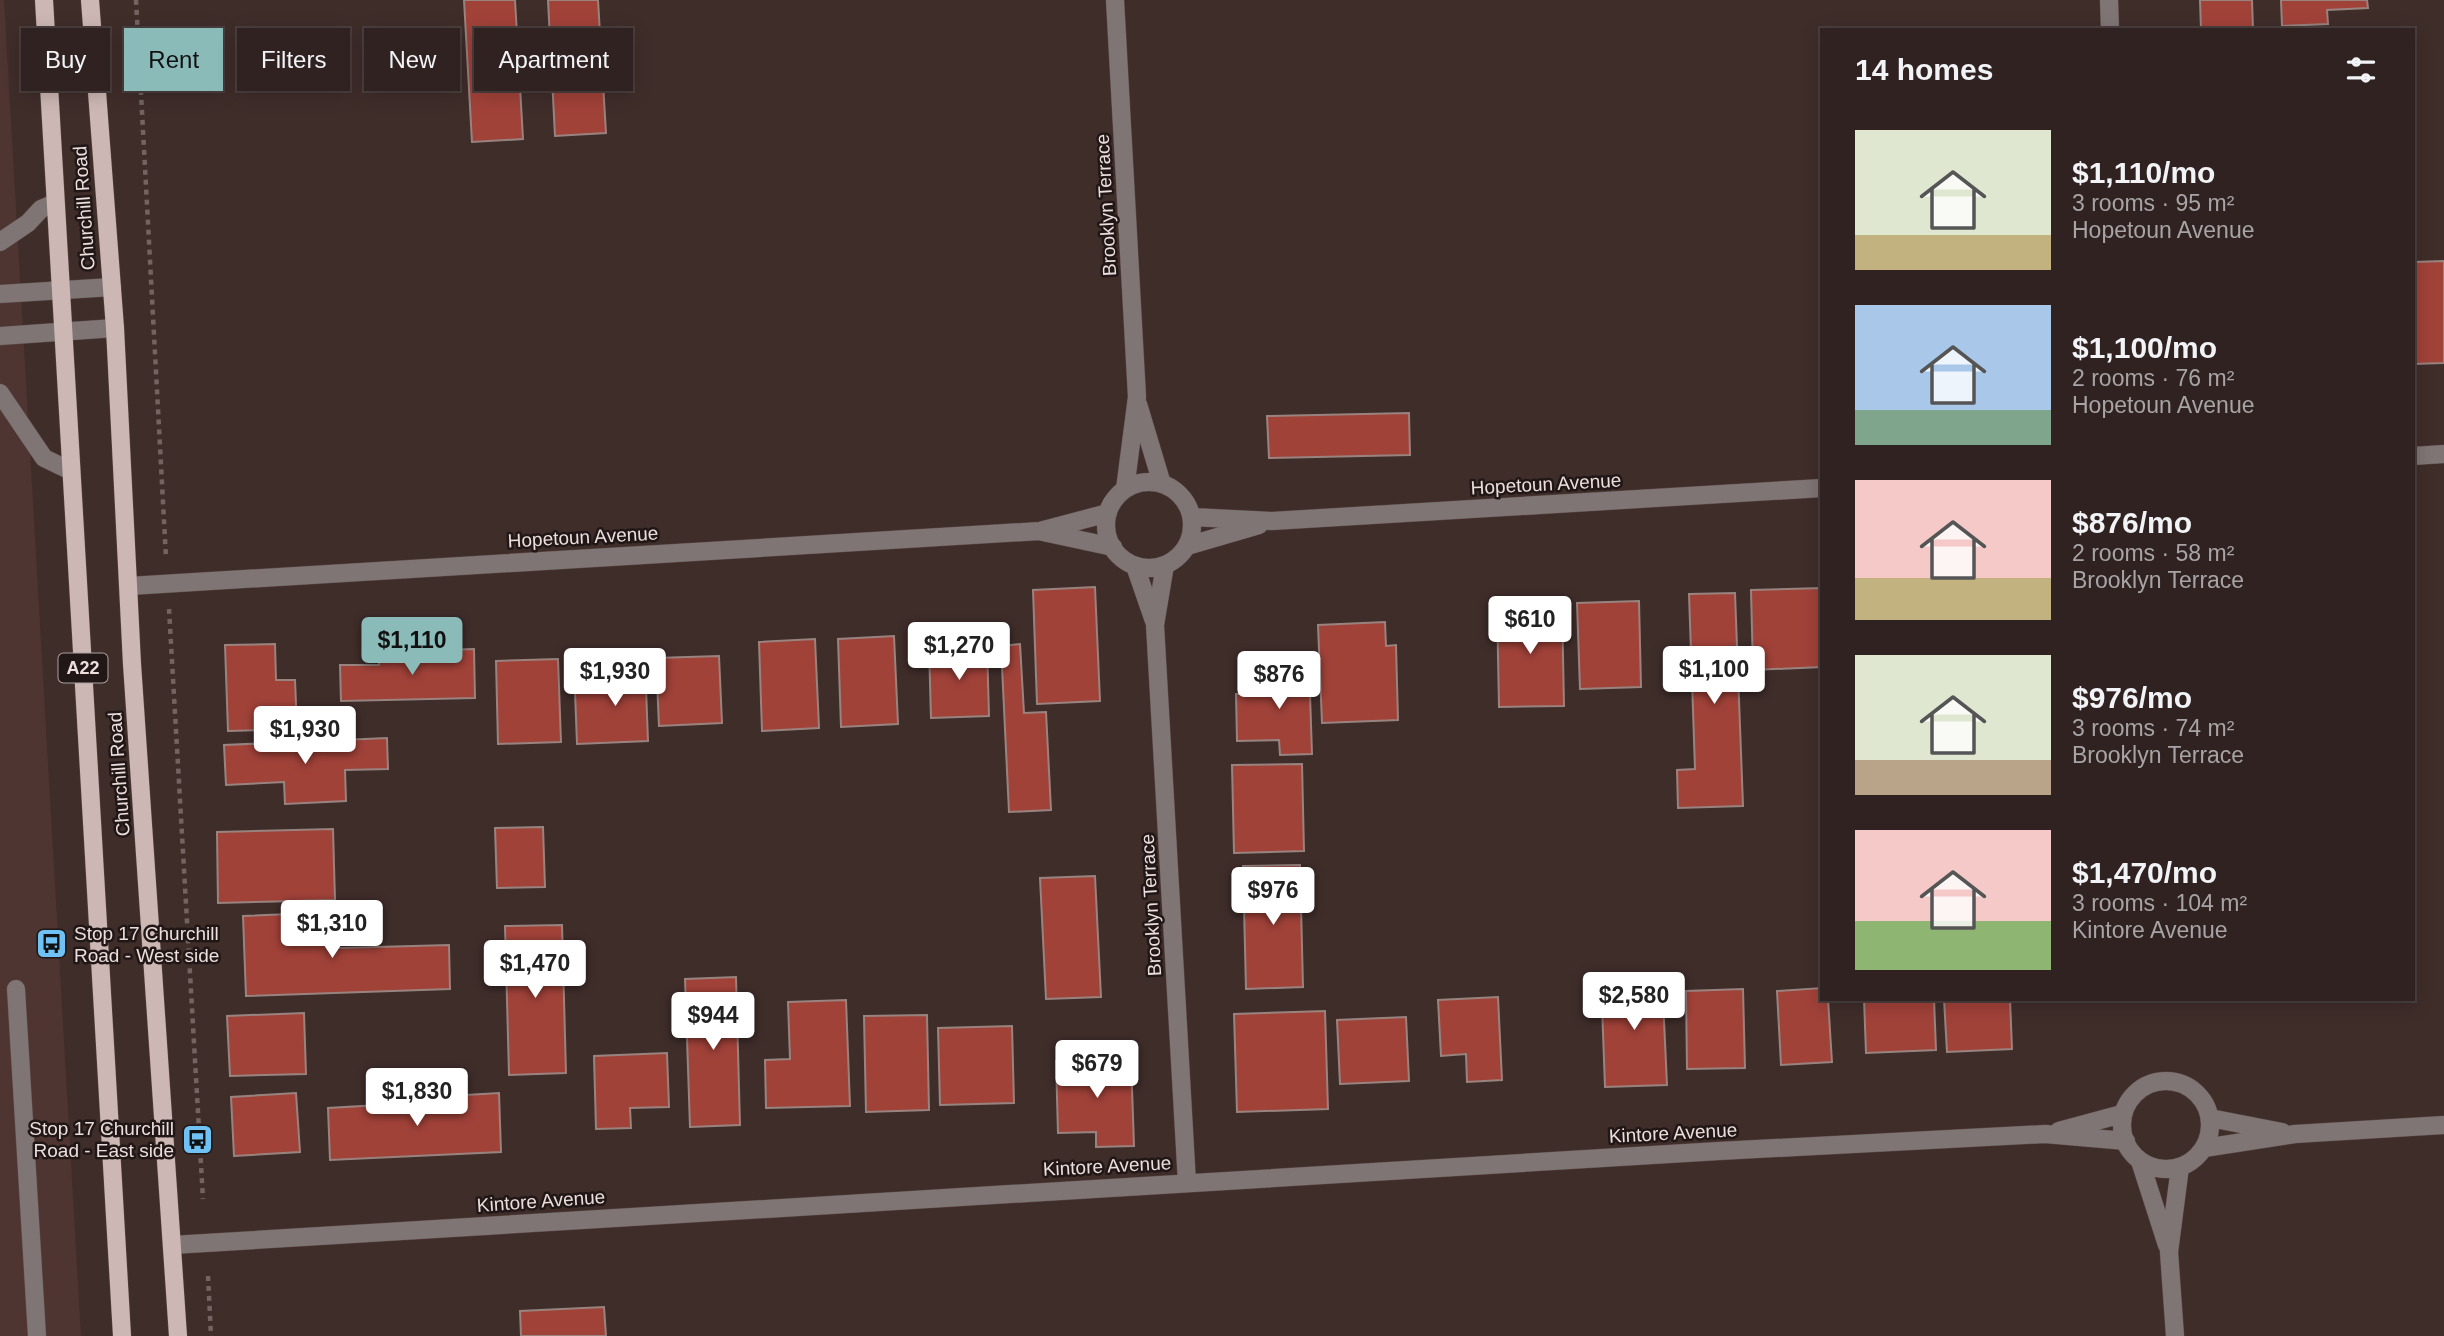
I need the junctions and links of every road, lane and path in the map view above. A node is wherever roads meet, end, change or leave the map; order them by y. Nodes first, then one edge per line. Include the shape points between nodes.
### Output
1 (44, 0) edge
2 (90, 0) edge
3 (2109, 0) edge
4 (1117, 4) edge
5 (2110, 28) edge
6 (55, 203) junction
7 (0, 242) edge
8 (111, 288) junction
9 (61, 291) junction
10 (0, 294) edge
11 (115, 328) junction
12 (63, 332) junction
13 (0, 336) edge
14 (0, 393) edge
15 (1136, 397) junction
16 (2444, 454) edge
17 (2415, 456) edge
18 (71, 471) junction
19 (1162, 484) junction
20 (1820, 488) edge
21 (1125, 489) junction
22 (1108, 513) junction
23 (1192, 517) junction
24 (1272, 521) junction
25 (1040, 531) junction
26 (1187, 546) junction
27 (1113, 547) junction
28 (1165, 565) junction
29 (1135, 566) junction
30 (129, 586) junction
31 (1155, 625) junction
32 (16, 989) dead end
33 (2123, 1114) junction
34 (2210, 1118) junction
35 (2444, 1125) edge
36 (2045, 1134) junction
37 (2295, 1134) junction
38 (2126, 1141) junction
39 (2204, 1148) junction
40 (2140, 1161) junction
41 (2180, 1167) junction
42 (1187, 1183) junction
43 (172, 1245) junction
44 (2169, 1252) junction
45 (208, 1276) dead end
46 (37, 1336) edge
47 (122, 1336) edge
48 (178, 1336) edge
49 (211, 1336) edge
50 (2175, 1336) edge

1 - 6 main road, Churchill Road / A22
2 - 8 main road, Churchill Road / A22
3 - 5 street
4 - 15 street, Brooklyn Terrace
6 - 7 street
6 - 9 main road, Churchill Road / A22
8 - 9 street
8 - 11 main road, Churchill Road / A22
9 - 10 street
9 - 12 main road, Churchill Road / A22
11 - 12 street
11 - 30 main road, Churchill Road / A22
12 - 13 street
12 - 18 main road, Churchill Road / A22
14 - 18 street via 44,458
15 - 19 street, Brooklyn Terrace
15 - 21 street, Brooklyn Terrace
16 - 17 street
18 - 47 main road, Churchill Road / A22
19 - 21 street via 1147,482
19 - 23 street via 1185,501
20 - 24 street, Hopetoun Avenue
21 - 22 street
22 - 25 street, Hopetoun Avenue
22 - 27 street via 1106,528
23 - 24 street, Hopetoun Avenue
23 - 26 street
24 - 26 street, Hopetoun Avenue
25 - 27 street, Hopetoun Avenue
25 - 30 street, Hopetoun Avenue
26 - 28 street
27 - 29 street
28 - 29 street
28 - 31 street, Brooklyn Terrace
29 - 31 street, Brooklyn Terrace
30 - 43 main road, Churchill Road / A22
31 - 42 street, Brooklyn Terrace
32 - 46 street
33 - 34 street via 2140,1088 2163,1081 2192,1089 2203,1100
33 - 36 street, Kintore Avenue
33 - 38 street via 2121,1129
34 - 37 street
34 - 39 street
35 - 37 street
36 - 38 street, Kintore Avenue
36 - 42 street, Kintore Avenue
37 - 39 street
38 - 40 street
39 - 41 street
40 - 41 street via 2154,1168
40 - 44 street
41 - 44 street
42 - 43 street, Kintore Avenue
43 - 48 main road, Churchill Road / A22
44 - 50 street
45 - 49 path

